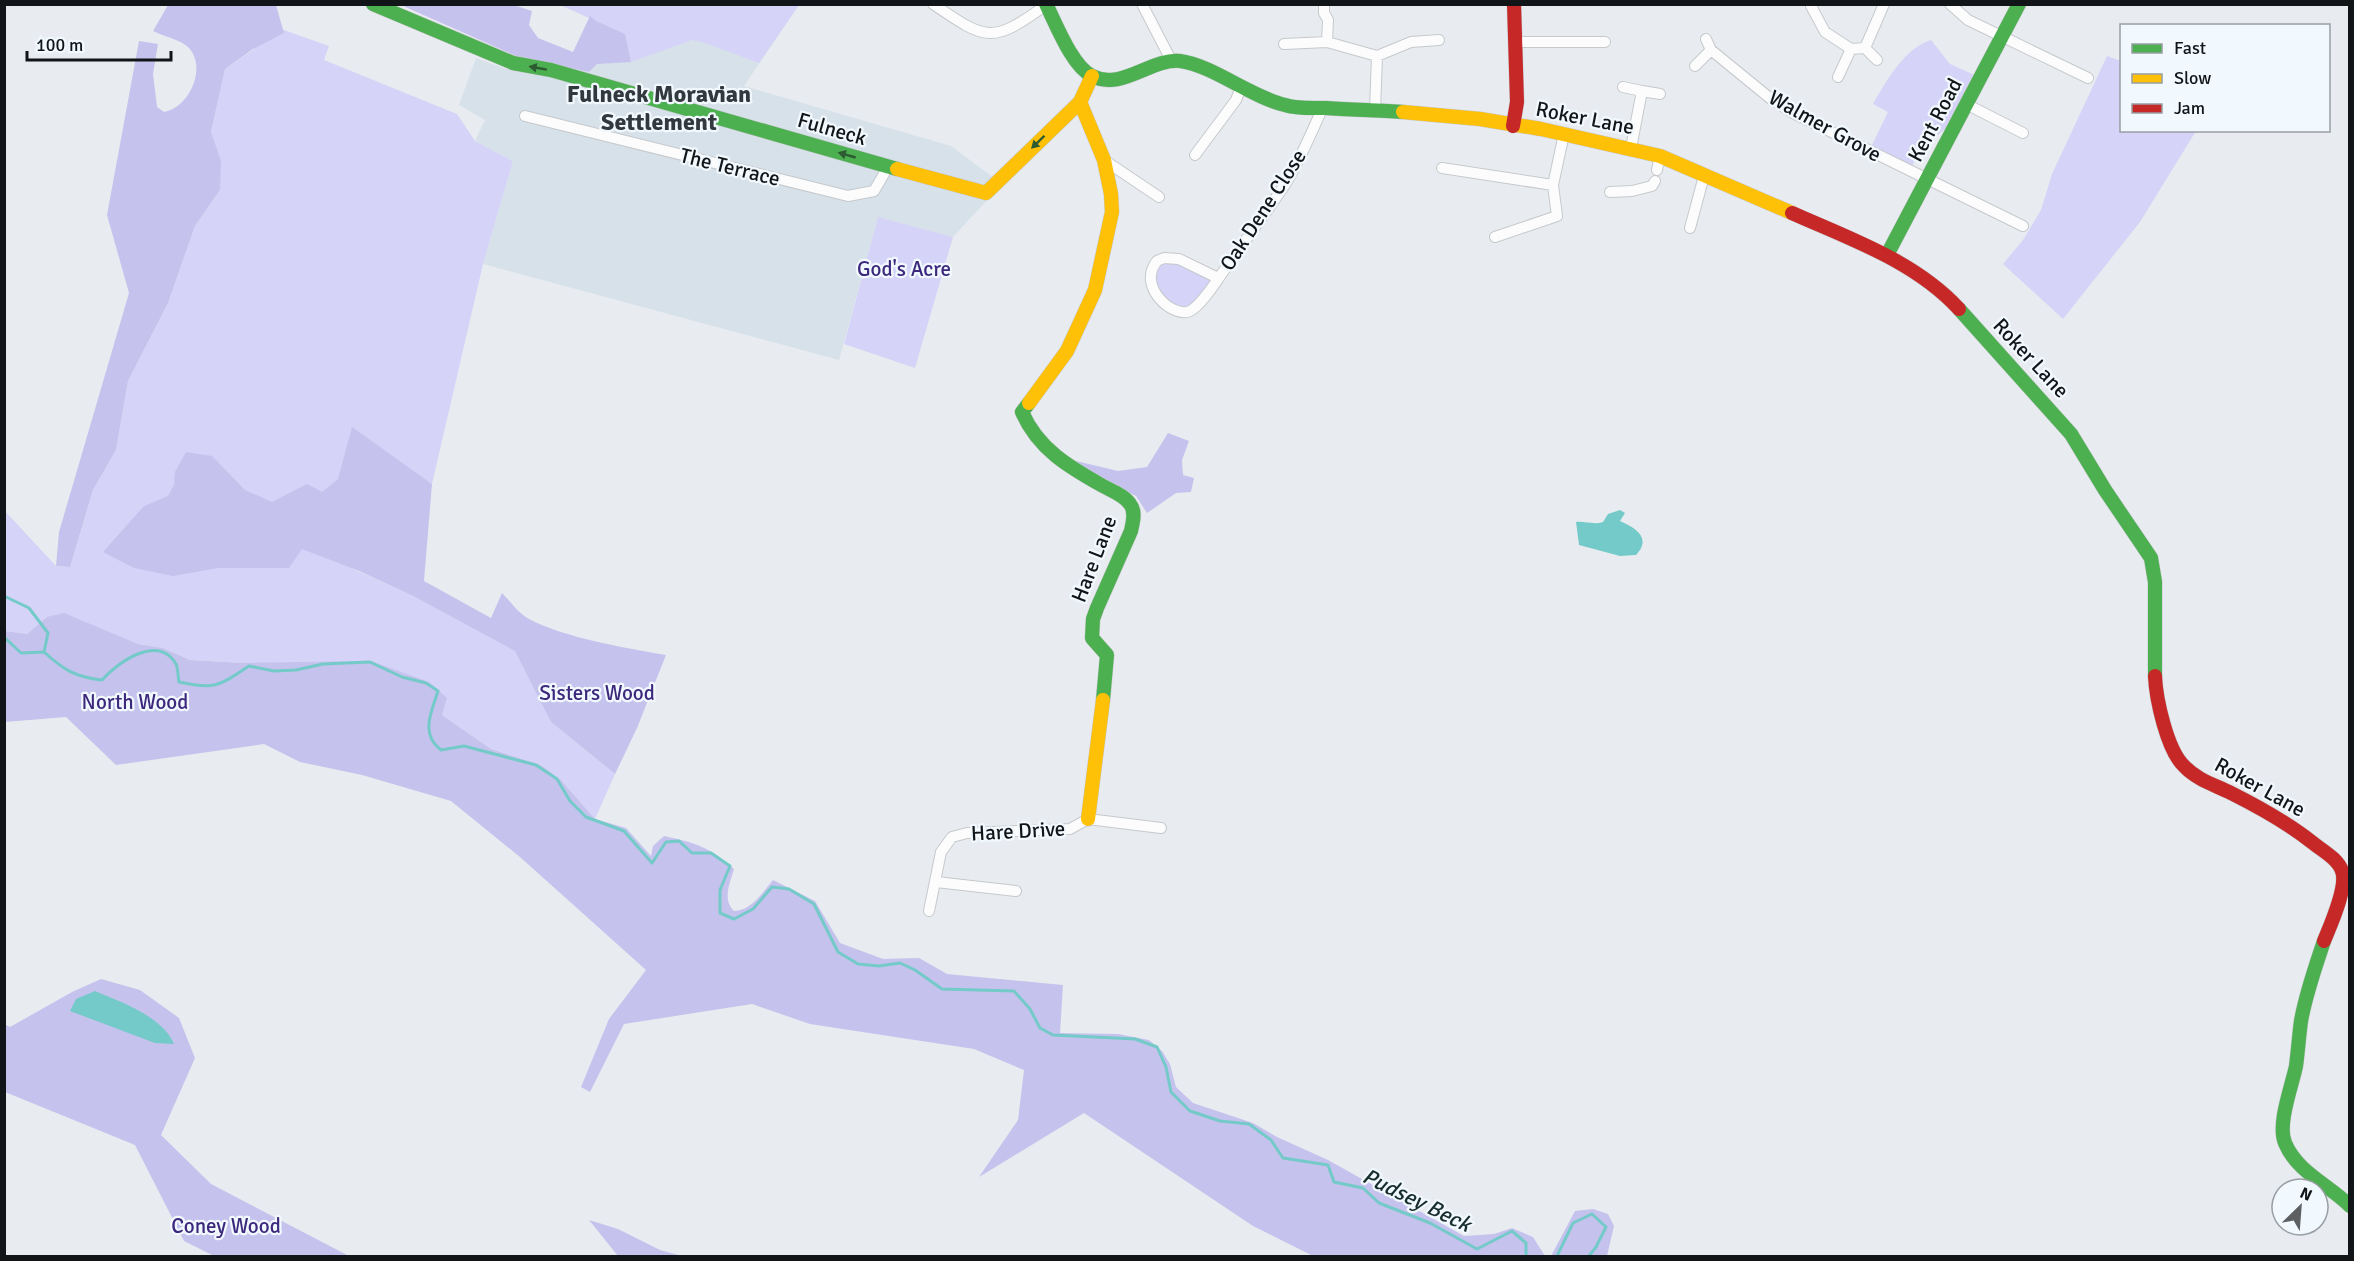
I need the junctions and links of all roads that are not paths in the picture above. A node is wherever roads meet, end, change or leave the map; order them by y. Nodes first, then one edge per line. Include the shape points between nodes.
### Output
1 (373, 4) edge
2 (933, 4) edge
3 (1142, 4) edge
4 (1324, 4) edge
5 (1514, 4) edge
6 (1813, 4) edge
7 (1884, 4) edge
8 (1950, 4) edge
9 (2019, 4) edge
10 (1046, 5) edge
11 (2004, 37) junction
12 (1706, 39) dead end
13 (1439, 40) dead end
14 (1328, 42) junction
15 (1516, 42) junction
16 (1605, 42) dead end
17 (1284, 44) dead end
18 (1865, 48) junction
19 (1851, 49) junction
20 (1711, 50) junction
21 (1377, 56) junction
22 (1171, 60) junction
23 (1877, 60) dead end
24 (1695, 66) dead end
25 (1092, 76) junction
26 (1838, 77) dead end
27 (2088, 78) dead end
28 (1241, 87) junction
29 (1623, 87) dead end
30 (1642, 91) junction
31 (1660, 94) dead end
32 (1080, 102) junction
33 (1966, 104) junction
34 (1322, 109) junction
35 (1375, 111) junction
36 (525, 116) dead end
37 (1513, 126) junction
38 (2023, 133) dead end
39 (1564, 134) junction
40 (1631, 148) junction
41 (1195, 155) dead end
42 (1104, 160) junction
43 (888, 167) junction
44 (1442, 168) dead end
45 (1704, 176) junction
46 (1927, 180) junction
47 (1655, 182) dead end
48 (1553, 185) junction
49 (1610, 192) dead end
50 (1159, 197) dead end
51 (2023, 226) dead end
52 (1690, 228) dead end
53 (1495, 237) dead end
54 (1887, 255) junction
55 (1218, 278) junction
56 (1088, 819) junction
57 (1161, 828) dead end
58 (2343, 863) edge
59 (936, 882) junction
60 (1016, 891) dead end
61 (929, 911) dead end
62 (2349, 1206) edge

43 -> 1 street, Fulneck via 551,70 513,63
2 - 10 street via 968,28 994,34 1011,28
3 - 22 street
4 - 14 street
5 - 15 street
6 - 19 street via 1825,32
7 - 18 street
8 - 11 street via 1968,20
9 - 11 street, Kent Road
10 - 25 street via 1073,56
11 - 27 street
11 - 33 street, Kent Road
12 - 20 street, Walmer Grove
13 - 21 street via 1411,42
14 - 17 street
14 - 21 street
15 - 16 street
15 - 37 street via 1517,102
18 - 19 street
18 - 23 street
19 - 26 street
20 - 24 street
20 - 46 street, Walmer Grove via 1793,113
21 - 35 street
22 - 25 street via 1125,77 1107,80
22 - 28 street, Roker Lane via 1189,62
25 - 32 street, Fulneck
28 - 34 street, Roker Lane via 1287,106
28 - 41 street via 1236,100
29 - 30 street
30 - 31 street
30 - 40 street
32 - 42 street, Hare Lane
32 -> 43 street, Fulneck via 986,193
33 - 38 street
33 - 46 street, Kent Road
34 - 35 street, Roker Lane
34 - 55 street, Oak Dene Close via 1287,181
35 - 37 street, Roker Lane via 1446,115
36 - 43 street, The Terrace via 848,196 874,190
37 - 39 street, Roker Lane
39 - 40 street, Roker Lane
39 - 48 street
40 - 45 street, Roker Lane via 1658,163
42 - 50 street
42 - 56 street, Hare Lane via 1113,212 1095,291 1067,351 1022,412 1026,425 1046,450 1125,498 1133,509 1130,533 1092,621 1092,638 1107,655
44 - 48 street
45 - 52 street
45 - 54 street, Roker Lane
46 - 51 street, Walmer Grove
46 - 54 street, Kent Road
47 - 49 street via 1632,191
48 - 53 street via 1557,216
54 - 58 street, Roker Lane via 1945,294 2038,394 2071,434 2151,558 2155,582 2155,679 2173,750 2182,765 2196,777 2303,835
55 - 55 street, Oak Dene Close via 1196,307 1184,313 1155,293 1149,279 1157,261 1172,258
56 - 57 street
56 - 59 street, Hare Drive via 1071,829 966,833 952,837 941,852
58 - 62 street, Roker Lane via 2344,882 2308,989 2283,1125 2284,1141 2294,1160
59 - 60 street
59 - 61 street, Hare Drive

